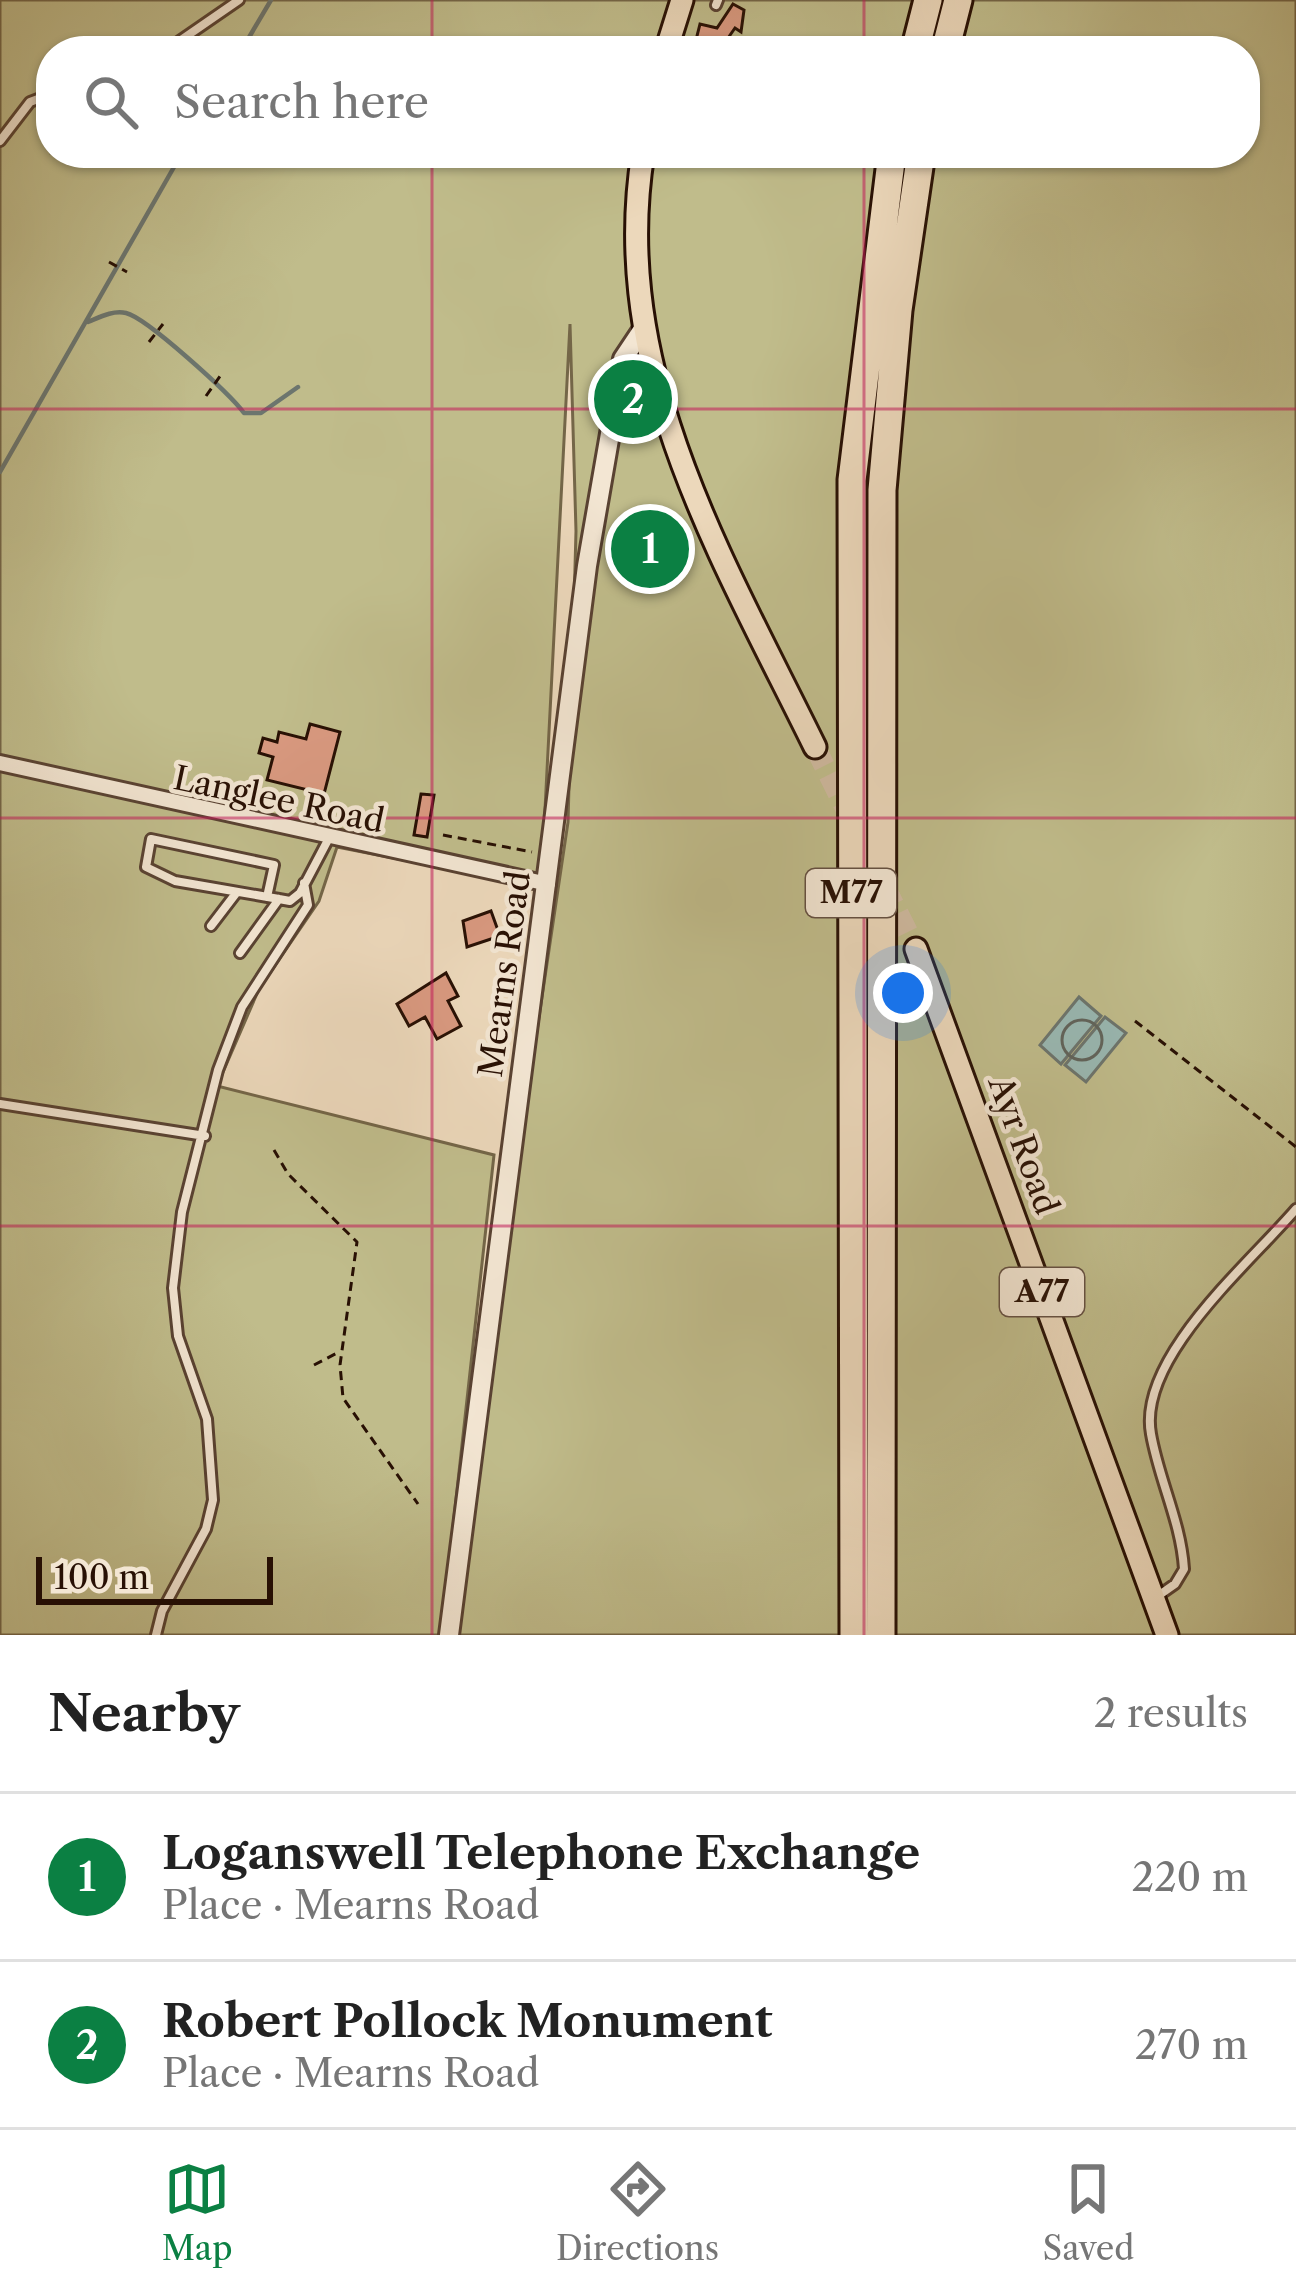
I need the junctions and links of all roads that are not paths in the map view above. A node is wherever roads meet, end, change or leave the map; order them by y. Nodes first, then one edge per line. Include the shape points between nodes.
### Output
1 (239, 0) edge
2 (682, 0) edge
3 (928, 0) edge
4 (958, 0) edge
5 (187, 36) edge
6 (671, 36) edge
7 (919, 36) edge
8 (949, 36) edge
9 (36, 100) edge
10 (0, 142) edge
11 (642, 168) edge
12 (890, 168) edge
13 (919, 168) edge
14 (643, 328) junction
15 (815, 747) tunnel mouth
16 (0, 763) edge
17 (329, 838) junction
18 (304, 883) junction
19 (194, 884) junction
20 (548, 884) junction
21 (237, 892) junction
22 (266, 897) junction
23 (184, 899) dead end
24 (279, 899) junction
25 (211, 926) dead end
26 (916, 949) tunnel mouth
27 (240, 953) dead end
28 (0, 1104) edge
29 (205, 1136) junction
30 (1296, 1209) edge
31 (1153, 1598) junction
32 (156, 1635) edge
33 (449, 1635) edge
34 (854, 1635) edge
35 (881, 1635) edge
36 (1167, 1635) edge

1 - 5 lane
2 - 6 main road
3 - 7 highway
4 - 8 highway
9 - 10 lane
11 - 14 main road via 636,269
12 - 34 highway, M77 via 852,480
13 - 35 highway, M77 via 882,490
14 - 15 main road via 665,428
14 - 20 street, Mearns Road via 623,359 587,566
16 - 17 street, Langlee Road
17 - 18 lane
17 - 20 street, Langlee Road
18 - 24 lane via 290,901
18 - 29 lane via 308,905 242,1007
19 - 21 lane
19 - 22 lane via 146,867 151,839 274,865
19 - 23 lane
20 - 33 street, Mearns Road
21 - 22 lane
21 - 25 lane
22 - 24 lane
24 - 27 lane
26 - 31 main road, Ayr Road / A77
28 - 29 lane
29 - 32 lane via 182,1212 172,1288 178,1336 207,1419 213,1500
30 - 31 lane via 1182,1340 1156,1384 1150,1434 1184,1568
31 - 36 main road, Ayr Road / A77

